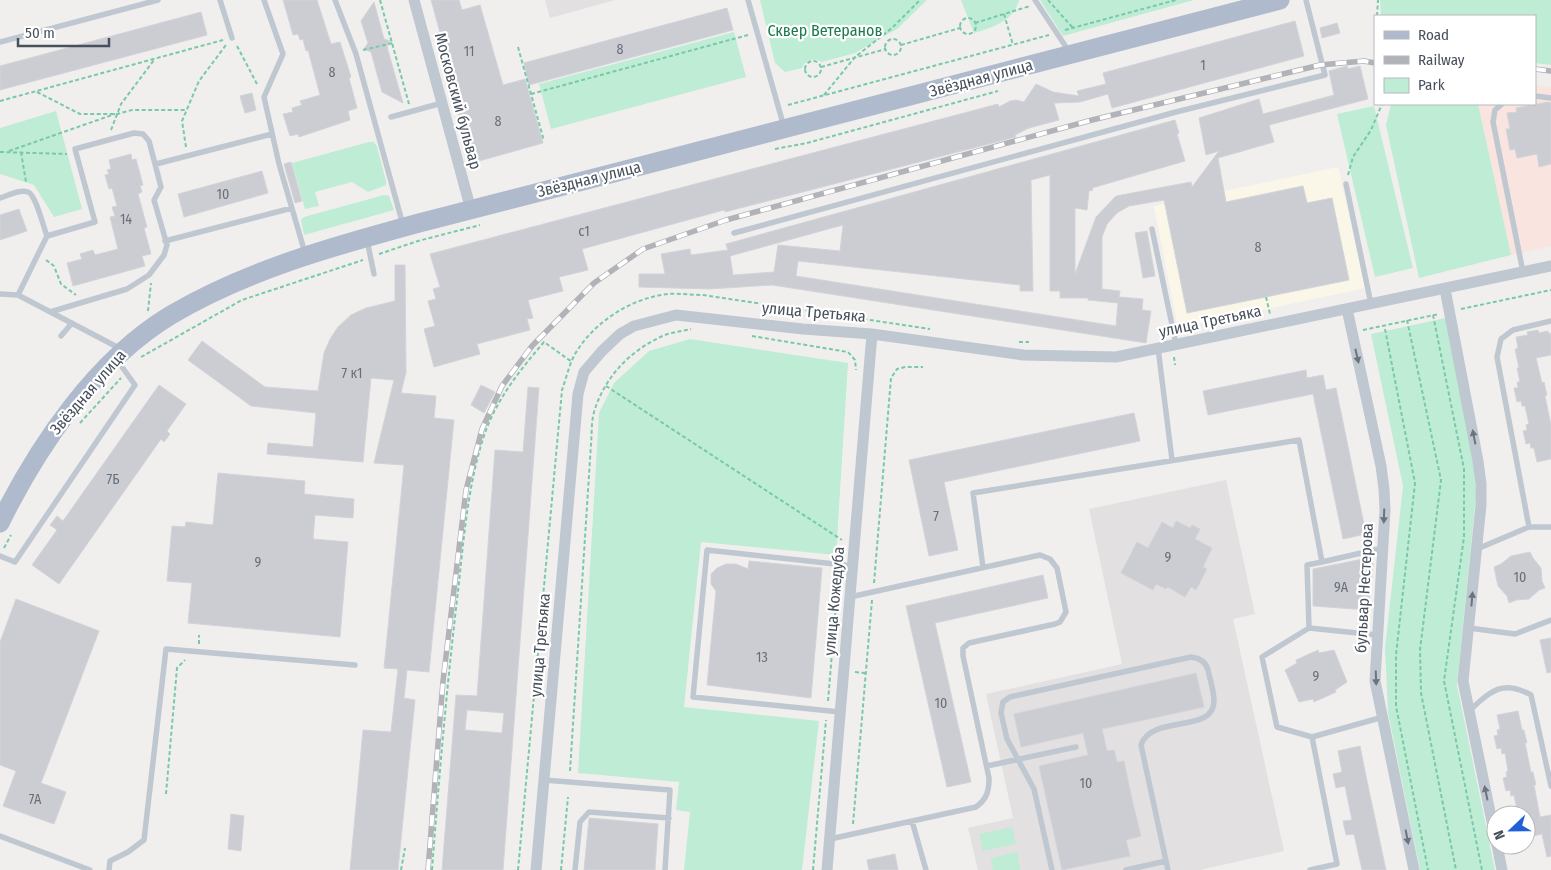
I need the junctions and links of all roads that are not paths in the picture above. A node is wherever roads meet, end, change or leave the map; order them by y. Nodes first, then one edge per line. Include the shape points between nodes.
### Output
1 (158, 0) edge
2 (220, 0) edge
3 (264, 0) edge
4 (335, 0) edge
5 (414, 0) edge
6 (748, 0) edge
7 (1280, 0) edge
8 (1306, 0) edge
9 (1036, 2) edge
10 (232, 38) road end
11 (0, 42) edge
12 (1071, 54) junction
13 (1536, 96) edge
14 (1551, 98) edge
15 (442, 103) junction
16 (1501, 105) edge
17 (391, 117) dead end
18 (785, 129) junction
19 (272, 134) junction
20 (156, 164) junction
21 (1346, 184) road end
22 (0, 198) edge
23 (292, 208) junction
24 (475, 217) junction
25 (404, 227) junction
26 (1152, 229) dead end
27 (734, 232) dead end
28 (46, 236) junction
29 (366, 238) junction
30 (166, 241) junction
31 (306, 255) junction
32 (1551, 266) edge
33 (1523, 272) junction
34 (374, 274) dead end
35 (1445, 289) junction
36 (0, 294) edge
37 (18, 295) junction
38 (1372, 304) junction
39 (1346, 309) junction
40 (50, 312) junction
41 (1551, 321) edge
42 (72, 324) junction
43 (872, 334) junction
44 (61, 336) dead end
45 (1176, 344) junction
46 (1158, 348) junction
47 (119, 354) junction
48 (1172, 460) junction
49 (0, 523) edge
50 (1529, 527) junction
51 (1551, 527) edge
52 (1383, 548) junction
53 (1477, 549) junction
54 (0, 556) edge
55 (1322, 562) junction
56 (853, 566) junction
57 (983, 567) junction
58 (850, 597) junction
59 (1551, 620) edge
60 (1309, 628) junction
61 (1469, 628) junction
62 (1378, 635) junction
63 (355, 664) dead end
64 (1469, 711) junction
65 (840, 712) junction
66 (1383, 717) junction
67 (1312, 737) junction
68 (1076, 747) dead end
69 (1017, 760) junction
70 (987, 766) junction
71 (544, 780) junction
72 (1551, 786) edge
73 (1489, 805) edge
74 (669, 818) junction
75 (912, 821) junction
76 (0, 836) edge
77 (830, 839) junction
78 (1499, 855) edge
79 (1166, 861) junction
80 (90, 870) edge
81 (109, 870) edge
82 (536, 870) edge
83 (575, 870) edge
84 (665, 870) edge
85 (827, 870) edge
86 (926, 870) edge
87 (1052, 870) edge
88 (1126, 870) edge
89 (1168, 870) edge
90 (1310, 870) edge
91 (1414, 870) edge
92 (1502, 870) edge

1 - 11 lane
2 - 10 lane
3 - 19 lane via 283,54 264,97
4 - 25 lane via 355,53
5 - 15 street, Московский бульвар
6 - 18 lane
7 - 12 main road, Звёздная улица
8 - 27 lane via 1325,75
9 - 12 lane
12 - 18 main road, Звёздная улица
13 - 14 lane
15 - 17 lane
15 - 24 street, Московский бульвар
16 - 33 lane via 1495,110 1493,122
18 - 24 main road, Звёздная улица
19 - 20 lane
19 - 23 lane
20 - 28 lane via 149,141 142,134 134,133 75,149 95,222
20 - 30 lane via 161,186 154,200
21 - 38 lane
22 - 28 lane via 27,191 33,195
23 - 30 lane
23 - 31 lane
24 - 25 main road, Звёздная улица
25 - 29 main road, Звёздная улица
26 - 45 lane
28 - 37 lane
29 - 31 main road, Звёздная улица
29 - 34 lane
30 - 40 lane via 164,255 149,275 126,289
31 - 47 main road, Звёздная улица via 207,296 170,316
32 - 33 street, улица Третьяка
33 - 35 street, улица Третьяка
35 - 38 street, улица Третьяка
53 -> 35 street via 1481,484
36 - 37 lane
37 - 40 lane
38 - 39 street, улица Третьяка
39 - 45 street, улица Третьяка
39 -> 52 street, бульвар Нестерова via 1381,466
40 - 42 lane
41 - 50 lane via 1513,330 1501,339 1497,357
42 - 44 lane
42 - 47 lane
43 - 46 street, улица Третьяка via 1023,355 1116,357
43 - 56 street, улица Кожедуба
43 - 71 street, улица Третьяка via 676,315 634,326 620,334 584,372 578,394
45 - 46 street, улица Третьяка
46 - 48 lane
47 - 49 main road, Звёздная улица via 53,431
47 - 54 lane via 135,385 15,562
48 - 55 lane via 1300,440
48 - 57 lane via 973,493
50 - 51 lane
50 - 53 lane
52 - 55 lane
52 - 62 street, бульвар Нестерова
61 -> 53 street
55 - 60 lane via 1307,565
56 - 58 street, улица Кожедуба
56 - 65 lane via 707,550 693,697
57 - 58 lane
57 - 70 lane via 1045,556 1057,568 1066,612 1055,624 969,643 963,648 962,656
58 - 65 street, улица Кожедуба
59 - 61 lane via 1514,634
60 - 62 lane
60 - 67 lane via 1262,657 1277,727
61 - 64 street via 1463,681
62 -> 66 street, бульвар Нестерова via 1375,681
63 - 81 lane via 166,650 144,840 110,861
64 - 72 lane via 1502,687 1518,688 1530,695
73 -> 64 street
65 - 77 street, улица Кожедуба
66 - 67 lane
66 -> 91 street, бульвар Нестерова
67 - 90 lane via 1337,864
68 - 69 lane
69 - 70 lane
69 - 79 lane via 1007,739 1001,713 1003,702 1010,697 1191,657 1199,659 1207,667 1214,701 1210,712 1199,720 1153,730 1146,734 1141,745
69 - 87 lane via 1034,789
70 - 75 lane via 989,788 986,797 976,807
71 - 74 lane via 670,790
71 - 82 street, улица Третьяка
74 - 83 lane via 589,812 580,822
74 - 84 lane
75 - 77 lane
75 - 86 lane
76 - 80 lane
77 - 85 street, улица Кожедуба
78 - 92 street
79 - 88 lane
79 - 89 lane

